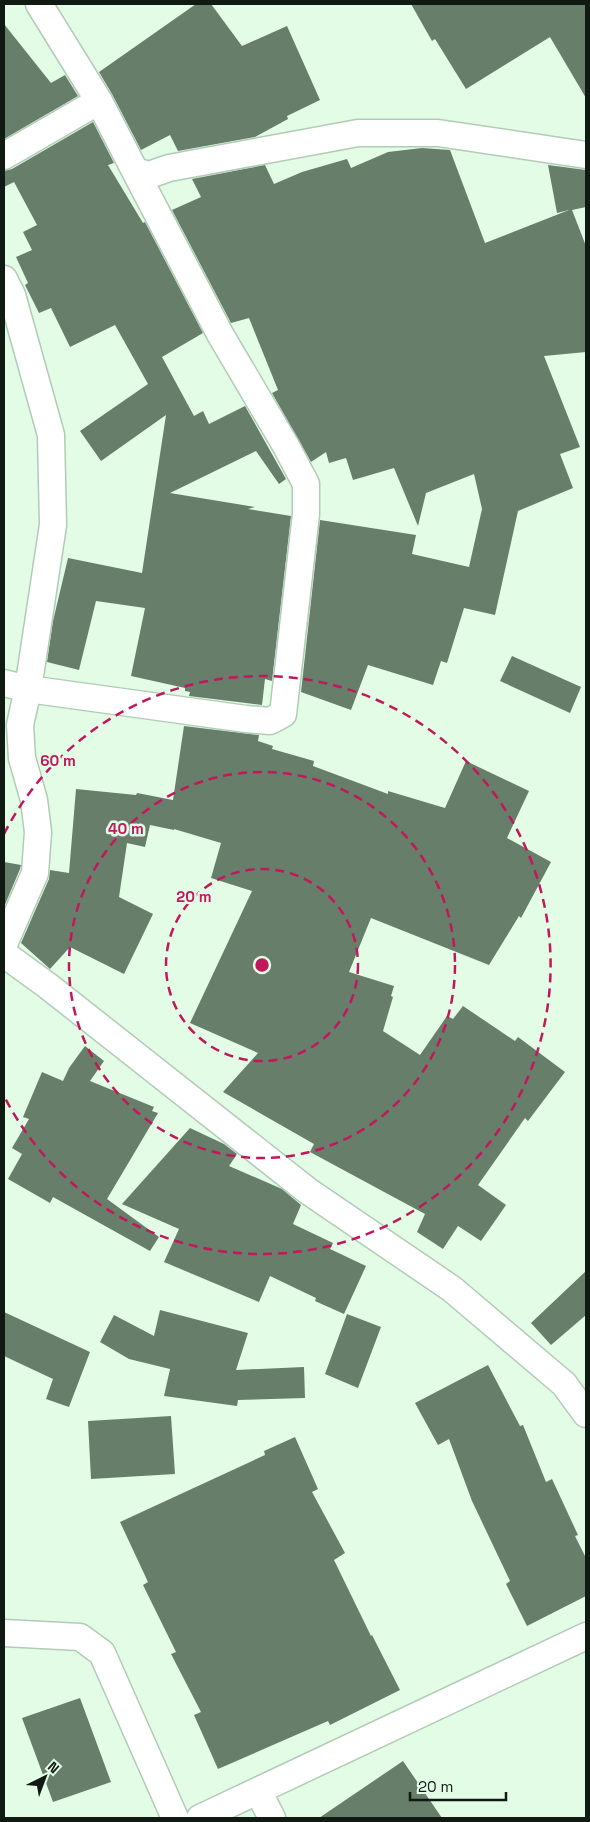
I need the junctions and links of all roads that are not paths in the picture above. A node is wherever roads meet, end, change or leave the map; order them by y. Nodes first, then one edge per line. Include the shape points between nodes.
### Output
1 (39, 4) edge
2 (99, 101) junction
3 (4, 156) edge
4 (586, 156) edge
5 (135, 171) junction
6 (4, 279) edge
7 (16, 686) edge
8 (4, 944) edge
9 (4, 954) edge
10 (586, 1414) edge
11 (4, 1633) edge
12 (586, 1636) edge
13 (258, 1791) junction
14 (175, 1818) edge
15 (200, 1818) edge
16 (272, 1818) edge

1 - 2 street
2 - 3 street
2 - 5 street
4 - 5 street via 438,133 358,133 169,168 149,175
5 - 7 street via 220,334 306,484 306,514 283,714 270,721 246,719
6 - 7 street via 12,296 51,435 53,525
7 - 8 street via 22,758 34,800 38,832 35,873
9 - 10 street via 308,1191 452,1289 564,1384
11 - 14 street via 80,1637 102,1653
12 - 13 street
13 - 15 street
13 - 16 street

